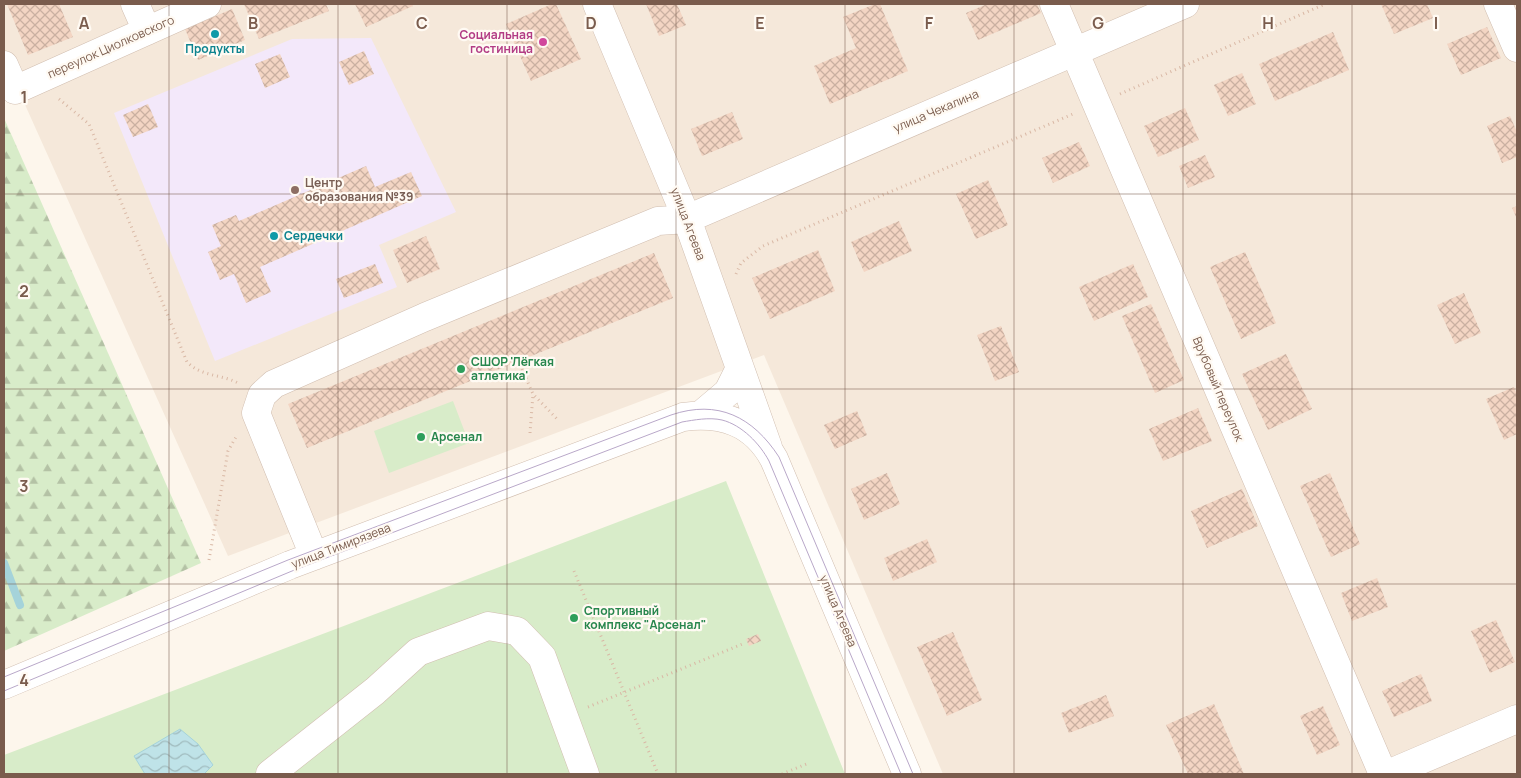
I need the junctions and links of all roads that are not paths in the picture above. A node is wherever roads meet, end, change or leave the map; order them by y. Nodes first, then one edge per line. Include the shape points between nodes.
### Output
1 (135, 4) edge
2 (207, 4) edge
3 (597, 4) edge
4 (1054, 4) edge
5 (1185, 4) edge
6 (1498, 4) edge
7 (147, 31) junction
8 (1517, 48) edge
9 (1074, 52) junction
10 (4, 64) edge
11 (688, 219) junction
12 (740, 368) junction
13 (692, 415) junction
14 (768, 448) junction
15 (314, 556) junction
16 (4, 685) edge
17 (1517, 719) edge
18 (270, 774) edge
19 (585, 774) edge
20 (907, 774) edge
21 (1383, 774) edge
22 (1388, 774) edge

1 - 7 street
2 - 7 street, переулок Циолковского
3 - 11 street, улица Агеева
4 - 9 street, Врубовый переулок
5 - 9 street, улица Чекалина
6 - 8 street
7 - 10 street, переулок Циолковского via 24,86
9 - 11 street, улица Чекалина
9 - 21 street, Врубовый переулок
11 - 12 street, улица Агеева
11 - 15 street, улица Чекалина via 658,221 425,317 274,384 262,395 256,413
12 - 13 street via 728,392
12 - 14 street, улица Агеева
13 - 14 street, улица Агеева via 722,416 747,428
13 - 15 street, улица Тимирязева
14 - 20 street, улица Агеева
15 - 16 street, улица Тимирязева
17 - 22 street
18 - 19 street via 375,691 418,652 488,626 517,631 542,656

